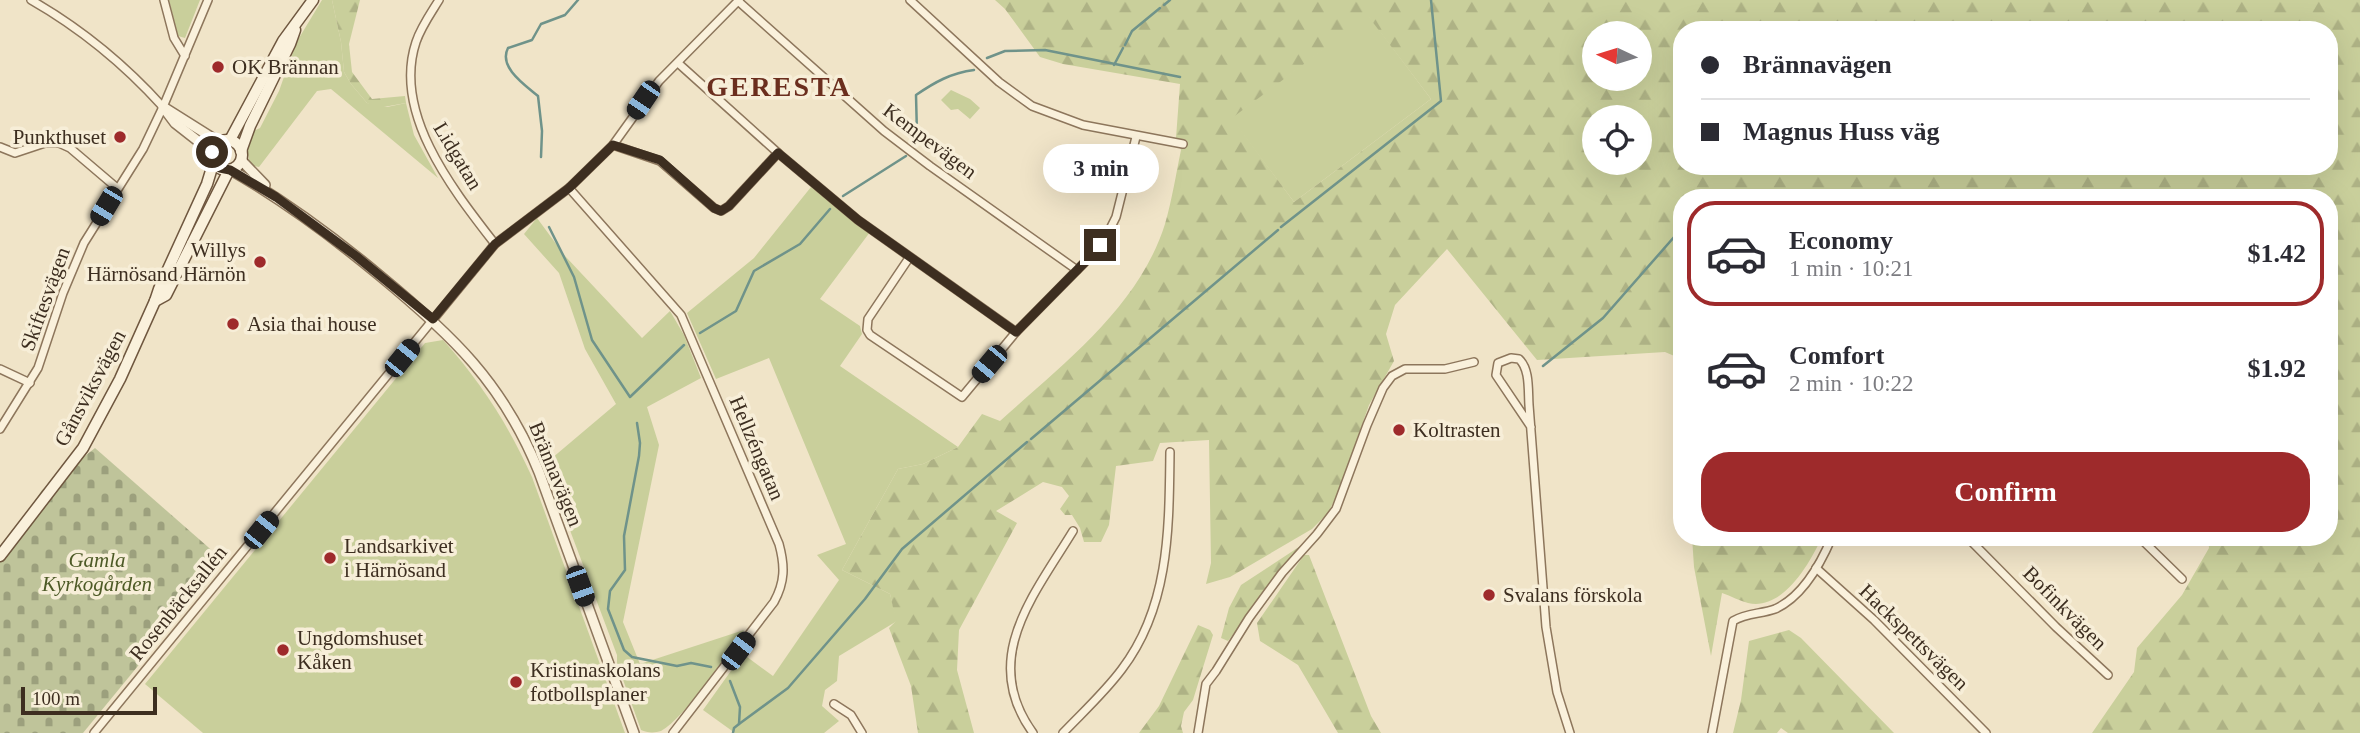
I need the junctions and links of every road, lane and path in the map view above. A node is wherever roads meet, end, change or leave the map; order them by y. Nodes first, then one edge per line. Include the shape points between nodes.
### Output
1 (32, 0) edge
2 (164, 0) edge
3 (208, 0) edge
4 (313, 0) edge
5 (439, 0) edge
6 (739, 0) edge
7 (911, 0) edge
8 (296, 26) junction
9 (185, 56) junction
10 (678, 63) junction
11 (163, 107) junction
12 (1136, 137) junction
13 (225, 141) junction
14 (1183, 144) dead end
15 (613, 145) junction
16 (0, 147) edge
17 (778, 153) junction
18 (241, 155) junction
19 (213, 157) junction
20 (230, 170) junction
21 (117, 188) junction
22 (569, 188) junction
23 (276, 197) junction
24 (495, 244) junction
25 (909, 258) junction
26 (1077, 270) junction
27 (155, 302) junction
28 (433, 319) junction
29 (1016, 332) junction
30 (1474, 362) dead end
31 (0, 369) edge
32 (30, 383) junction
33 (1531, 427) junction
34 (0, 429) edge
35 (1170, 452) dead end
36 (1073, 531) dead end
37 (1827, 546) edge
38 (1977, 546) edge
39 (2148, 546) edge
40 (0, 556) edge
41 (1816, 568) junction
42 (2182, 579) dead end
43 (2108, 675) dead end
44 (834, 704) dead end
45 (94, 733) edge
46 (634, 733) edge
47 (673, 733) edge
48 (862, 733) edge
49 (1034, 733) edge
50 (1063, 733) edge
51 (1198, 733) edge
52 (1570, 733) edge
53 (1712, 733) edge
54 (1986, 733) edge

1 - 11 street via 81,33
2 - 9 street via 174,38
3 - 9 street, Skiftesvägen
4 - 8 main road
5 - 24 street, Lidgatan via 415,43 413,107 436,158
6 - 10 street, Rosenbäcksallén
6 - 26 street, Kempevägen via 884,131
7 - 12 street via 999,82 1032,106 1083,125
8 - 13 main road
8 - 18 main road
9 - 11 street, Skiftesvägen
10 - 15 street, Rosenbäcksallén via 659,81
10 - 17 street
11 - 13 street
11 - 19 street
11 - 21 street, Skiftesvägen
12 - 14 street
12 - 26 street via 1116,217
13 - 18 main road via 237,144
13 - 19 main road
15 - 17 street via 660,160 721,211
15 - 22 street, Rosenbäcksallén
16 - 21 street via 15,153 59,143
17 - 25 street
18 - 20 main road
18 - 23 street, Brännavägen
19 - 20 main road via 220,168
19 - 27 main road, Gånsviksvägen via 207,184
20 - 23 street, Brännavägen
20 - 27 main road, Gånsviksvägen via 166,295
21 - 32 street, Skiftesvägen via 83,243
22 - 24 street, Rosenbäcksallén
22 - 47 street, Hellzéngatan via 681,314 783,559 783,581 774,602
23 - 28 street, Brännavägen
24 - 28 street, Rosenbäcksallén
25 - 29 street
25 - 29 street via 868,319 867,330 962,397
26 - 29 street
27 - 40 main road, Gånsviksvägen via 87,441
28 - 45 street, Rosenbäcksallén
28 - 46 street, Brännavägen via 485,375 528,444
30 - 51 street via 1446,369 1405,369 1383,388 1336,509 1249,618 1205,688
31 - 32 street
32 - 34 street, Skiftesvägen
33 - 33 street via 1524,363 1503,360 1496,375
33 - 52 street via 1546,627 1557,692
35 - 50 street via 1164,572 1148,626 1122,670
36 - 49 street via 1021,616 1014,636 1013,694
37 - 41 street
38 - 43 street, Bofinkvägen
39 - 42 street
41 - 53 street via 1786,603 1733,621
41 - 54 street, Hackspettsvägen
44 - 48 street via 851,715

